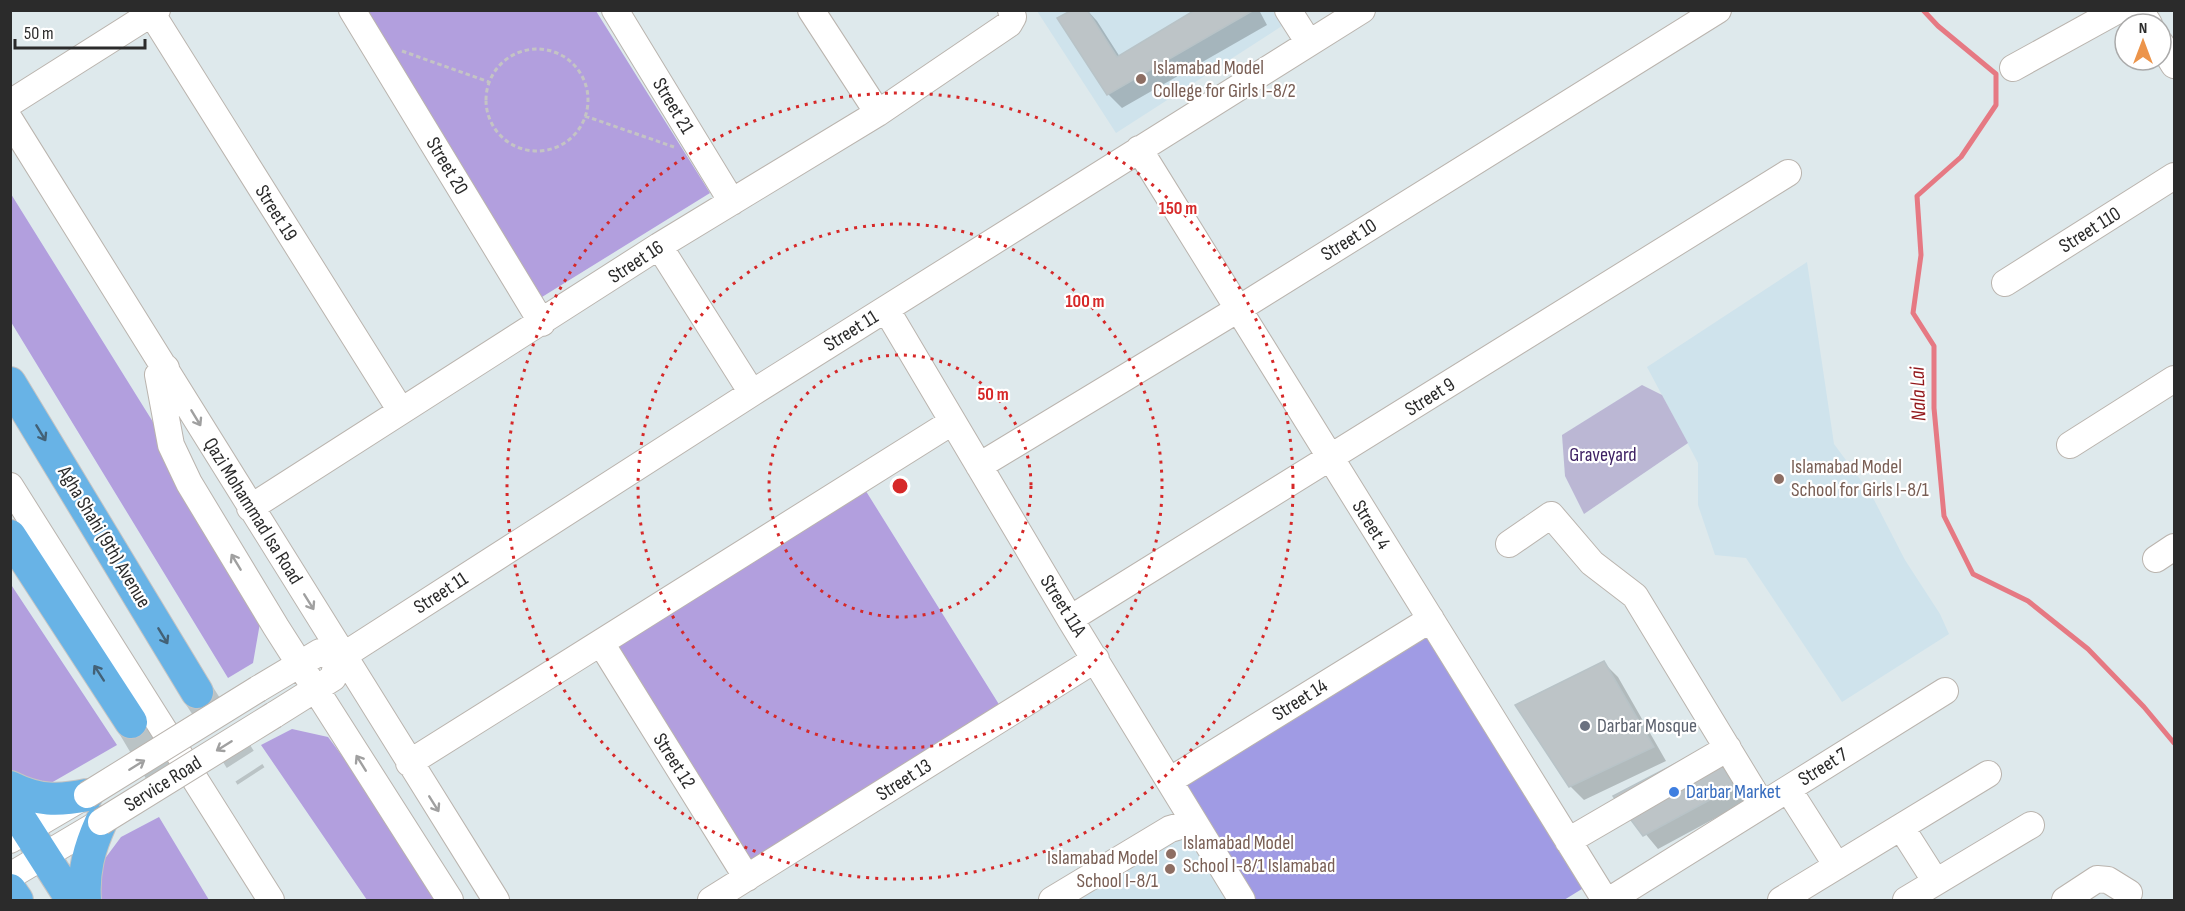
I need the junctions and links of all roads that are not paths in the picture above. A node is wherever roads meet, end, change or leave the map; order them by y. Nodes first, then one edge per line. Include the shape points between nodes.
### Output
1 (352, 10) edge
2 (615, 10) edge
3 (811, 10) edge
4 (1011, 10) edge
5 (1288, 10) edge
6 (1362, 10) edge
7 (1718, 10) edge
8 (2118, 10) edge
9 (155, 12) edge
10 (1309, 43) junction
11 (2013, 68) dead end
12 (10, 103) edge
13 (878, 112) junction
14 (10, 120) edge
15 (1139, 149) junction
16 (1788, 173) dead end
17 (2175, 176) edge
18 (732, 202) junction
19 (659, 246) junction
20 (2005, 283) dead end
21 (1240, 308) junction
22 (886, 309) junction
23 (542, 322) junction
24 (166, 368) junction
25 (2175, 379) edge
26 (10, 383) edge
27 (752, 393) junction
28 (401, 411) junction
29 (952, 422) junction
30 (2070, 445) dead end
31 (1330, 459) junction
32 (978, 466) junction
33 (10, 486) edge
34 (250, 508) junction
35 (10, 536) edge
36 (1509, 544) dead end
37 (1070, 619) junction
38 (1431, 619) junction
39 (601, 644) junction
40 (340, 658) junction
41 (1096, 659) junction
42 (298, 664) junction
43 (315, 690) junction
44 (1945, 691) dead end
45 (197, 692) tunnel mouth
46 (131, 723) tunnel mouth
47 (1728, 748) junction
48 (409, 764) junction
49 (1988, 774) dead end
50 (1169, 781) junction
51 (10, 787) edge
52 (1788, 789) junction
53 (87, 795) junction
54 (10, 803) edge
55 (1762, 805) junction
56 (101, 822) junction
57 (1194, 822) junction
58 (2031, 825) dead end
59 (1901, 827) junction
60 (19, 836) edge
61 (1568, 841) junction
62 (44, 857) junction
63 (1837, 866) junction
64 (10, 876) edge
65 (747, 878) junction
66 (1936, 882) junction
67 (10, 890) edge
68 (2129, 893) dead end
69 (1610, 897) edge
70 (17, 900) edge
71 (72, 900) edge
72 (85, 900) edge
73 (271, 900) edge
74 (450, 900) edge
75 (496, 900) edge
76 (711, 900) edge
77 (1052, 900) edge
78 (1242, 900) edge
79 (1781, 900) edge
80 (1906, 900) edge
81 (2065, 900) edge

1 - 23 street, Street 20
2 - 18 street, Street 21
3 - 13 street
4 - 13 street, Street 16 via 1009,24
5 - 10 street
6 - 10 street, Street 11
7 - 21 street, Street 10
8 - 11 street
9 - 12 street
9 - 28 street, Street 19
10 - 15 street, Street 11
13 - 18 street, Street 16
14 - 24 street, Qazi Mohammad Isa Road
15 - 21 street, Street 4
15 - 22 street, Street 11
16 - 31 street, Street 9
17 - 20 street, Street 110
18 - 19 street, Street 16
19 - 23 street, Street 16
19 - 27 street
21 - 31 street, Street 4
21 - 32 street, Street 10
22 - 27 street, Street 11
22 - 29 street, Street 11A
23 - 28 street, Street 16
24 -> 34 street, Qazi Mohammad Isa Road
42 -> 24 street via 175,456 158,375
25 - 30 street
26 -> 45 main road, Agha Shahi (9th) Avenue
27 - 40 street, Street 11
28 - 34 street, Street 16
29 - 32 street, Street 11A
29 - 39 street
31 - 37 street, Street 9
31 - 38 street, Street 4
32 - 37 street, Street 11A
33 - 73 street
34 -> 40 street, Qazi Mohammad Isa Road
46 -> 35 main road
36 - 47 street via 1551,515 1592,563 1635,596
37 - 41 street, Street 11A
38 - 50 street, Street 14
38 - 61 street, Street 4
39 - 48 street
39 - 65 street, Street 12
40 - 42 street, Service Road via 320,652
40 - 43 street, Service Road via 333,678
40 - 48 street, Qazi Mohammad Isa Road
41 - 50 street, Street 11A
41 - 65 street, Street 13
42 - 43 street
53 -> 42 street, Service Road, bridge
43 -> 56 street, Service Road, bridge
74 -> 43 street
44 - 52 street, Street 7
47 - 55 street
47 - 61 street
48 -> 75 street, Qazi Mohammad Isa Road
49 - 59 street
50 - 57 street, Street 11A
51 - 53 main road via 31,797 59,801
52 - 55 street, Street 7
52 - 63 street
53 - 60 street, Service Road
54 - 60 main road
55 - 69 street, Street 7
56 - 62 street, Service Road
56 - 72 main road via 89,849 83,879
57 - 77 street via 1170,829
57 - 78 street, Street 11A
58 - 66 street
59 - 63 street
59 - 66 street
60 - 62 main road
61 - 69 street, Street 4
62 - 64 street, Service Road
62 - 71 main road
63 - 79 street
65 - 76 street, Street 13
66 - 80 street
67 - 70 main road
68 - 81 street via 2108,880 2097,879

